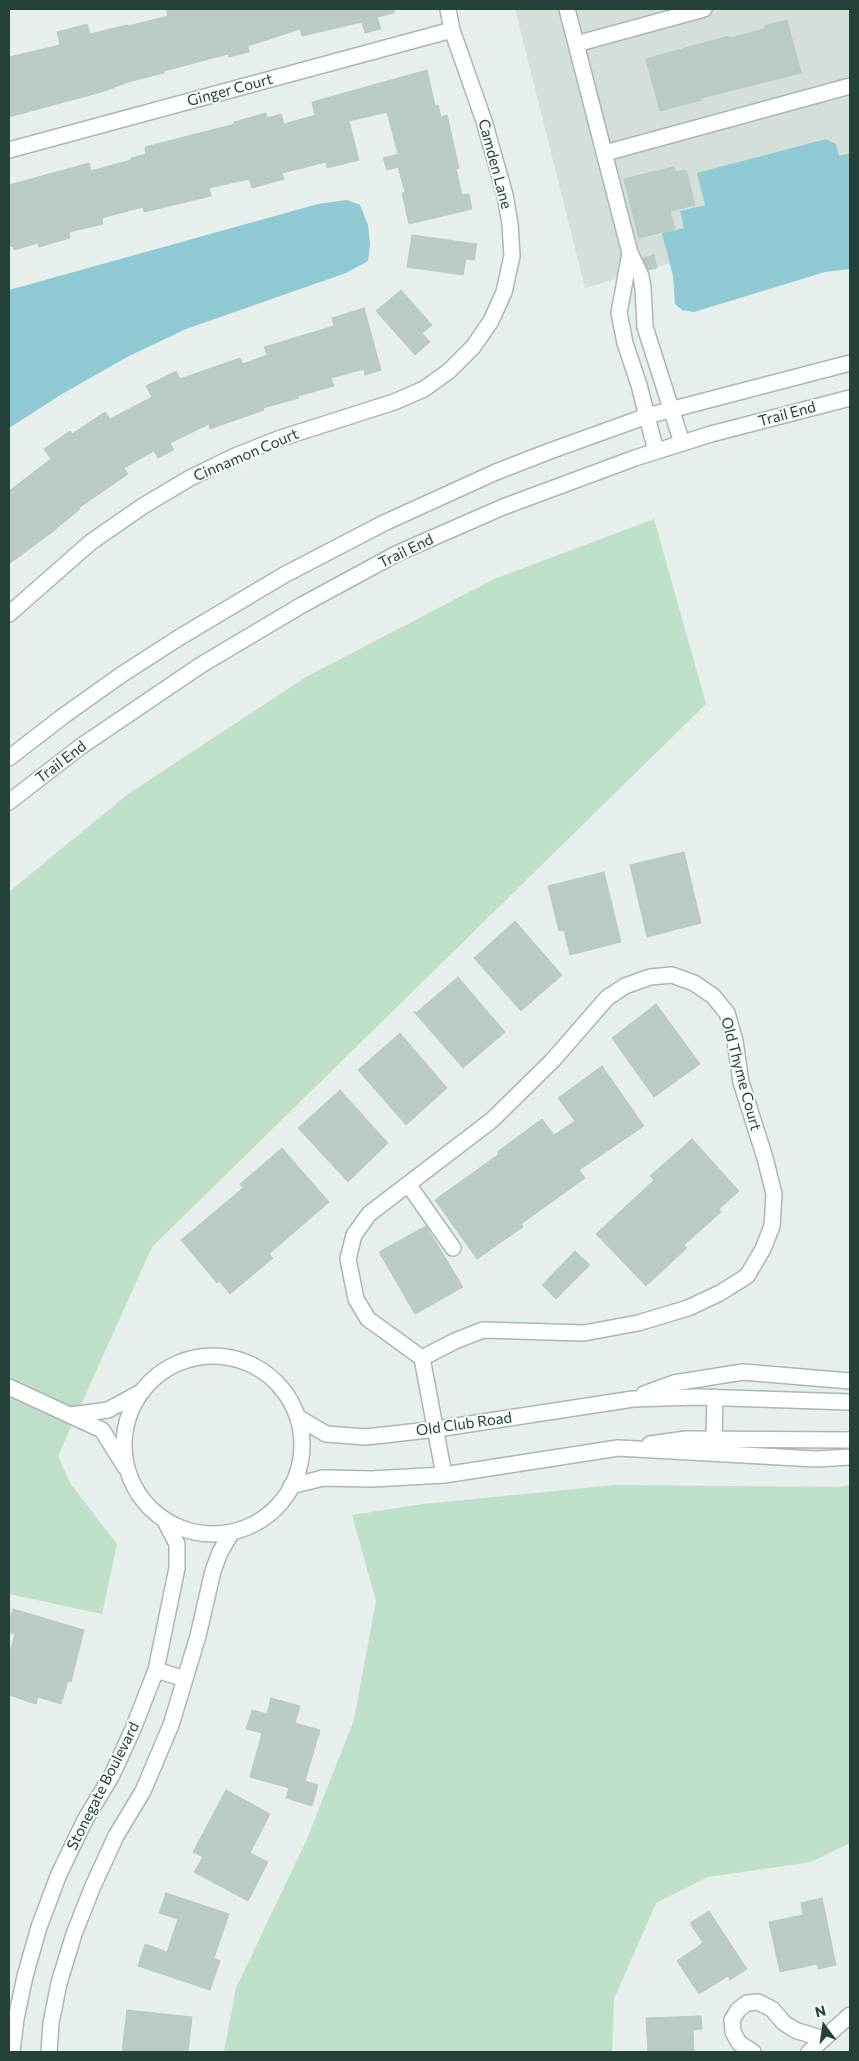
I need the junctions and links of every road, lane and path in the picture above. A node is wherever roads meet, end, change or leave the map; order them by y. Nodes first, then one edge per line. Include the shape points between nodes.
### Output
1 (448, 9) edge
2 (567, 9) edge
3 (704, 9) edge
4 (452, 30) junction
5 (576, 44) junction
6 (850, 86) edge
7 (9, 150) edge
8 (605, 153) junction
9 (630, 252) junction
10 (491, 321) joint
11 (850, 363) edge
12 (850, 398) edge
13 (671, 410) junction
14 (647, 416) junction
15 (682, 442) junction
16 (656, 451) junction
17 (9, 614) edge
18 (9, 758) edge
19 (9, 802) edge
20 (408, 1184) junction
21 (453, 1248) dead end
22 (422, 1358) junction
23 (850, 1382) edge
24 (9, 1387) edge
25 (143, 1391) junction
26 (715, 1397) junction
27 (633, 1398) junction
28 (850, 1402) edge
29 (72, 1415) junction
30 (299, 1418) junction
31 (437, 1429) junction
32 (714, 1439) junction
33 (850, 1440) edge
34 (618, 1448) junction
35 (850, 1457) edge
36 (129, 1474) junction
37 (444, 1475) junction
38 (291, 1486) junction
39 (164, 1519) junction
40 (232, 1532) junction
41 (156, 1670) junction
42 (185, 1679) junction
43 (850, 2015) edge
44 (823, 2039) junction
45 (12, 2052) edge
46 (49, 2052) edge
47 (753, 2052) edge
48 (810, 2052) edge

1 - 4 street, Camden Lane
2 - 5 street
3 - 5 street
4 - 7 street, Ginger Court
4 - 10 street, Camden Lane via 484,121 510,224 512,256 504,292
5 - 8 street
6 - 8 street
8 - 9 street
9 - 13 street via 644,288 644,327
9 - 14 street via 619,313 624,343
10 - 17 street, Cinnamon Court via 449,371 424,389 394,402 278,439 190,478 91,542
11 - 13 street
12 - 15 street, Trail End
13 - 14 street
13 - 15 street
14 - 16 street
14 - 18 street via 496,472 384,522 284,575 121,675
15 - 16 street, Trail End
16 - 19 street, Trail End via 503,507 398,553 311,600 193,670 80,747
20 - 21 street
20 - 22 street, Old Thyme Court via 369,1214 354,1235 348,1259 356,1299 368,1319
20 - 22 street, Old Thyme Court via 492,1120 520,1094 607,998 644,979 672,975 694,983 713,996 727,1013 741,1082 774,1194 772,1226 747,1276 688,1308 638,1323 584,1333 483,1330
22 - 31 street
23 - 27 street, Old Club Road via 743,1372 674,1383
24 - 29 street
25 - 29 street via 108,1410
25 - 30 street via 174,1365 196,1358 230,1358 257,1367 270,1376 282,1387
25 - 36 street via 128,1420 124,1439
26 - 27 street, Old Club Road
26 - 28 street, Old Club Road
26 - 32 street
27 - 31 street, Old Club Road
29 - 36 street via 102,1430
30 - 31 street, Old Club Road via 326,1434 366,1437
30 - 38 street via 302,1456
31 - 37 street
32 - 33 street
32 - 34 street via 686,1438
34 - 35 street via 806,1459
34 - 37 street
36 - 39 street via 147,1504
37 - 38 street via 323,1478
38 - 40 street via 280,1504 267,1516
39 - 40 street via 195,1532
39 - 41 street, Stonegate Boulevard via 177,1544 177,1568
40 - 42 street via 213,1571
41 - 42 street
41 - 45 street, Stonegate Boulevard via 112,1775 85,1820 59,1874 39,1927 16,2019
42 - 46 street via 171,1725 143,1791 112,1844 74,1934 59,1983
43 - 44 street
44 - 47 street via 795,2030 772,2009 758,2002 747,2004 732,2020 733,2032 739,2043
44 - 48 street

